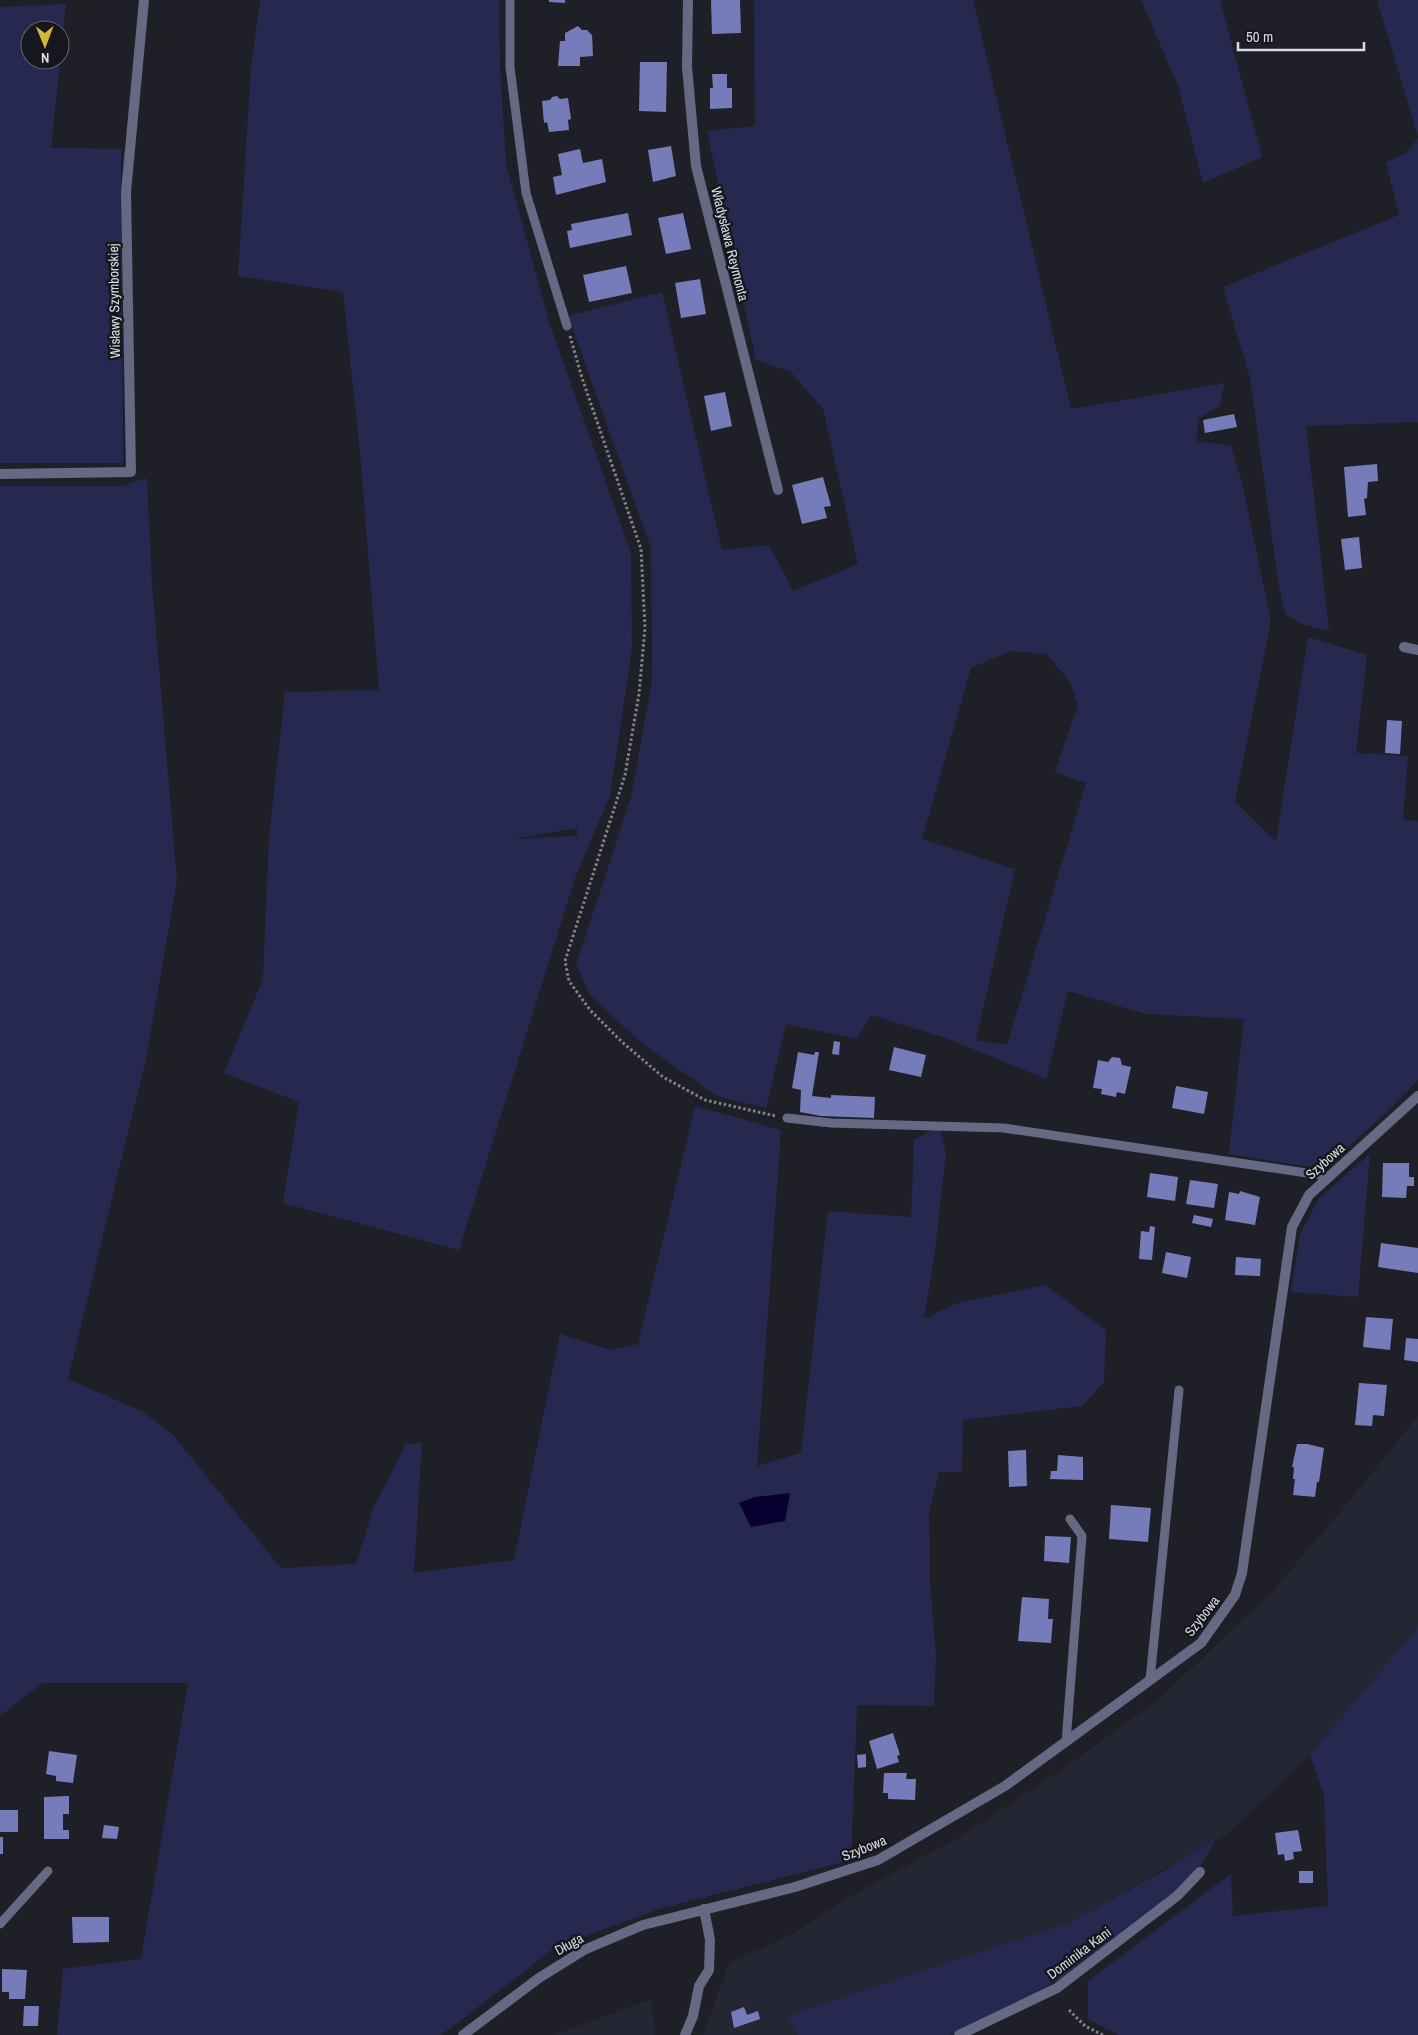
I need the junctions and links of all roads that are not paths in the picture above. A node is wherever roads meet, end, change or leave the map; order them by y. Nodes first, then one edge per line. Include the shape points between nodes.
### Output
1 (144, 0) edge
2 (510, 0) edge
3 (688, 0) edge
4 (567, 326) road end
5 (0, 474) edge
6 (778, 490) dead end
7 (1404, 647) dead end
8 (1418, 650) edge
9 (1418, 1096) edge
10 (787, 1118) road end
11 (1327, 1176) junction
12 (1179, 1390) dead end
13 (1070, 1519) dead end
14 (1150, 1680) junction
15 (1066, 1742) junction
16 (48, 1871) dead end
17 (1200, 1872) dead end
18 (704, 1909) junction
19 (0, 1924) edge
20 (464, 2035) edge
21 (685, 2035) edge
22 (960, 2035) edge

1 - 5 street, Wisławy Szymborskiej via 126,192 131,472
2 - 4 lane via 510,67 526,194
3 - 6 street, Władysława Reymonta via 687,67 696,166
7 - 8 street
9 - 11 street, Szybowa
10 - 11 lane via 831,1124 1004,1128
11 - 14 street, Szybowa via 1309,1194 1292,1227 1242,1573 1235,1595 1201,1644
12 - 14 lane
13 - 15 lane via 1082,1536
14 - 15 street, Szybowa
15 - 18 street, Szybowa via 1005,1786 878,1860 795,1887
16 - 19 lane
17 - 22 street, Dominika Kani via 1176,1896 1057,1988
18 - 20 street, Długa via 643,1925 584,1950 539,1978
18 - 21 street via 710,1940 709,1970 699,1986

